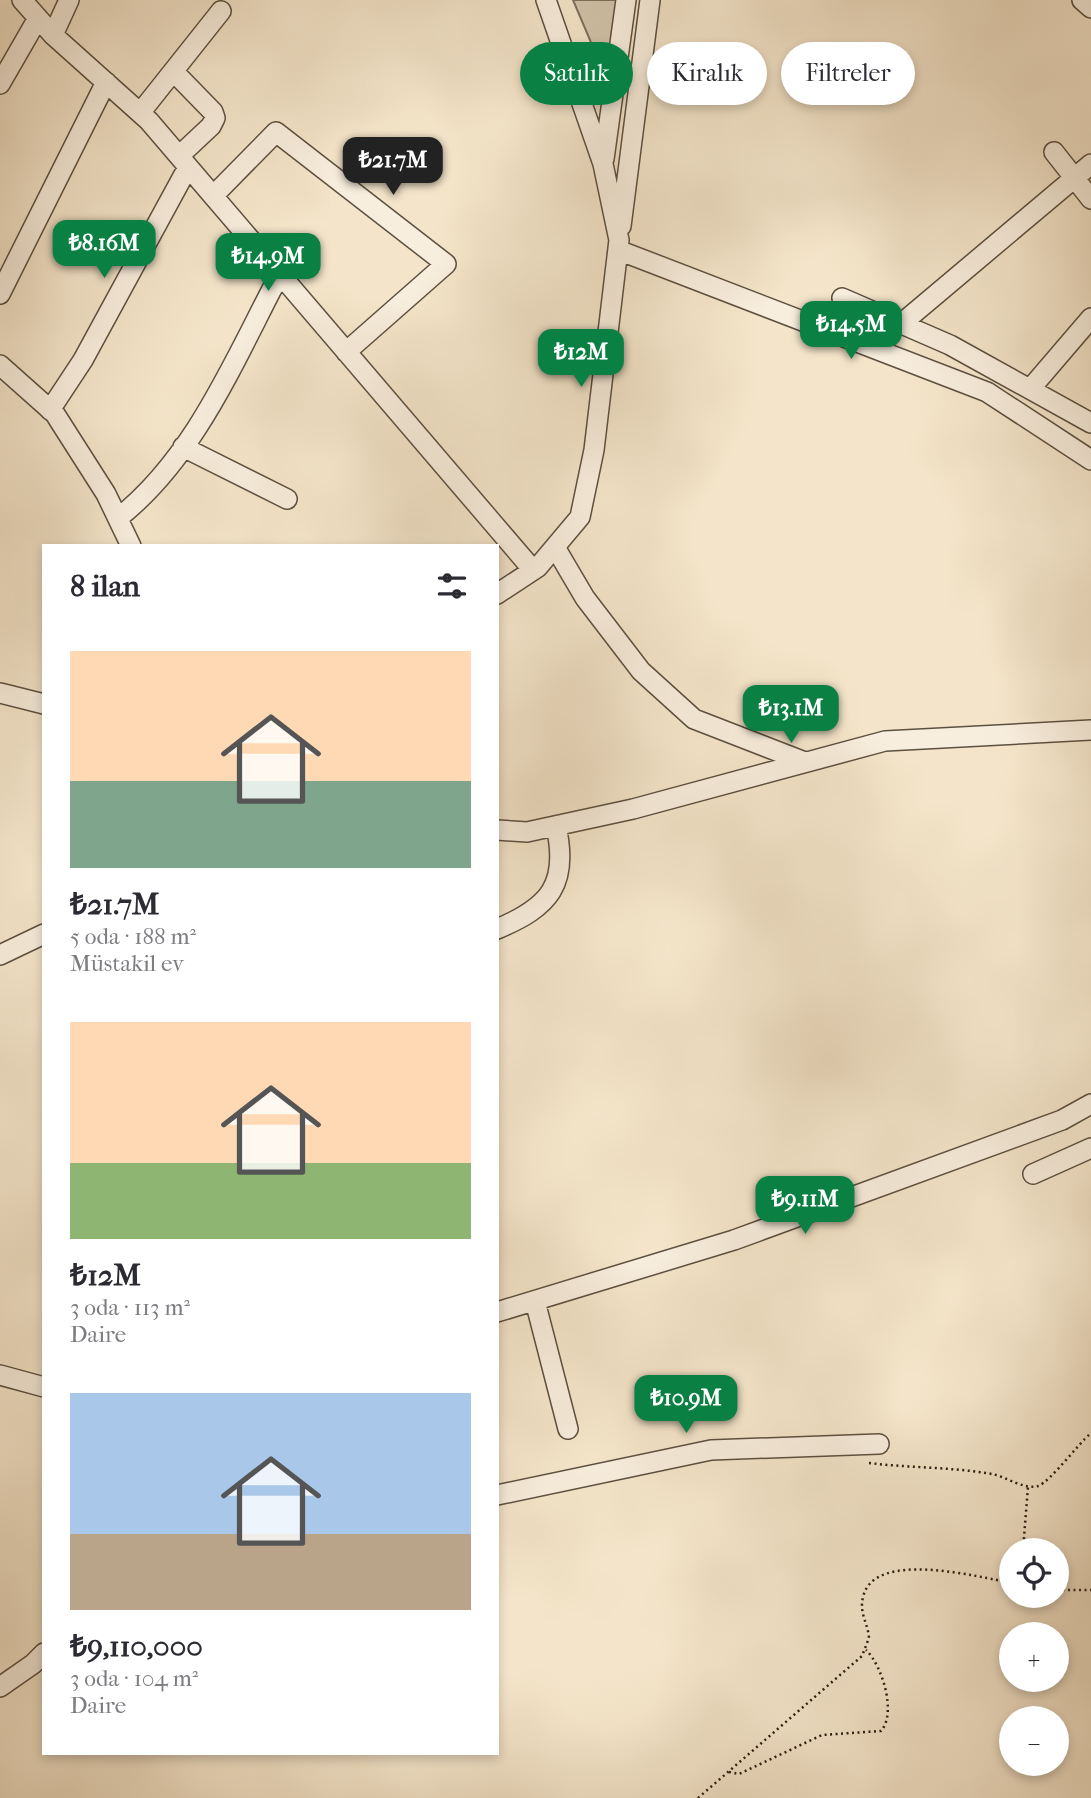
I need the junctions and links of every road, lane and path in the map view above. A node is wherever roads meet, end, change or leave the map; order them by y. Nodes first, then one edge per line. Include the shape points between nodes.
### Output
1 (22, 0) edge
2 (69, 0) edge
3 (546, 0) edge
4 (626, 0) edge
5 (650, 0) edge
6 (1082, 0) edge
7 (1091, 8) edge
8 (220, 11) dead end
9 (38, 18) junction
10 (53, 35) junction
11 (174, 73) junction
12 (106, 82) junction
13 (0, 84) edge
14 (140, 113) junction
15 (1054, 152) dead end
16 (183, 161) junction
17 (603, 164) junction
18 (1091, 164) edge
19 (1074, 178) junction
20 (213, 196) junction
21 (1091, 200) edge
22 (618, 245) junction
23 (282, 278) junction
24 (0, 294) edge
25 (842, 298) dead end
26 (1091, 318) edge
27 (901, 324) junction
28 (346, 352) junction
29 (0, 365) edge
30 (1031, 388) junction
31 (50, 410) junction
32 (1089, 419) edge
33 (183, 447) junction
34 (1091, 460) edge
35 (287, 499) dead end
36 (118, 518) junction
37 (130, 544) edge
38 (555, 547) junction
39 (533, 570) junction
40 (499, 593) edge
41 (0, 693) edge
42 (42, 704) edge
43 (1091, 730) edge
44 (806, 762) junction
45 (556, 826) junction
46 (499, 830) edge
47 (499, 928) edge
48 (42, 935) edge
49 (0, 955) edge
50 (1091, 1104) edge
51 (1091, 1148) edge
52 (1032, 1174) dead end
53 (535, 1301) junction
54 (499, 1311) edge
55 (0, 1375) edge
56 (42, 1386) edge
57 (568, 1429) dead end
58 (1091, 1433) edge
59 (879, 1444) dead end
60 (862, 1462) dead end
61 (1028, 1487) junction
62 (499, 1495) edge
63 (1024, 1538) edge
64 (999, 1581) edge
65 (1069, 1590) edge
66 (1091, 1590) edge
67 (866, 1650) junction
68 (42, 1655) edge
69 (0, 1687) edge
70 (729, 1772) junction
71 (698, 1798) edge

1 - 9 street
2 - 10 street
3 - 17 street
4 - 17 street
5 - 22 street
6 - 7 street
8 - 11 street
9 - 10 street
9 - 13 street
10 - 12 street
11 - 14 street
11 - 16 street via 215,118
12 - 14 street
12 - 24 street
14 - 16 street
15 - 19 street
16 - 20 street
16 - 31 street via 83,360
17 - 22 street
18 - 19 street
19 - 21 street
19 - 27 street
20 - 23 street
20 - 28 street via 276,132 446,264
22 - 34 street via 987,392
22 - 38 street via 594,450 580,517
23 - 28 street
23 - 33 street
25 - 27 street
26 - 30 street
27 - 30 street
28 - 39 street
29 - 31 street
30 - 32 street
31 - 36 street
33 - 35 street
33 - 36 street via 165,475
36 - 37 street
38 - 39 street
38 - 44 street via 585,598 641,671 694,719
39 - 40 street
41 - 42 street
43 - 44 street via 885,741
44 - 45 street
45 - 46 street via 527,832
45 - 47 street via 562,856 547,898 527,915
48 - 49 street
50 - 53 street via 1062,1120 734,1240
51 - 52 street
53 - 54 street
53 - 57 street
55 - 56 street
58 - 61 path via 1047,1480
59 - 62 street via 711,1450
60 - 61 path via 964,1469 1010,1478
61 - 63 path
64 - 67 path via 921,1569 877,1578 862,1598
65 - 66 path
67 - 70 path
67 - 70 path via 883,1675 884,1728 873,1734 845,1731 822,1735 739,1774
68 - 69 street
70 - 71 path

